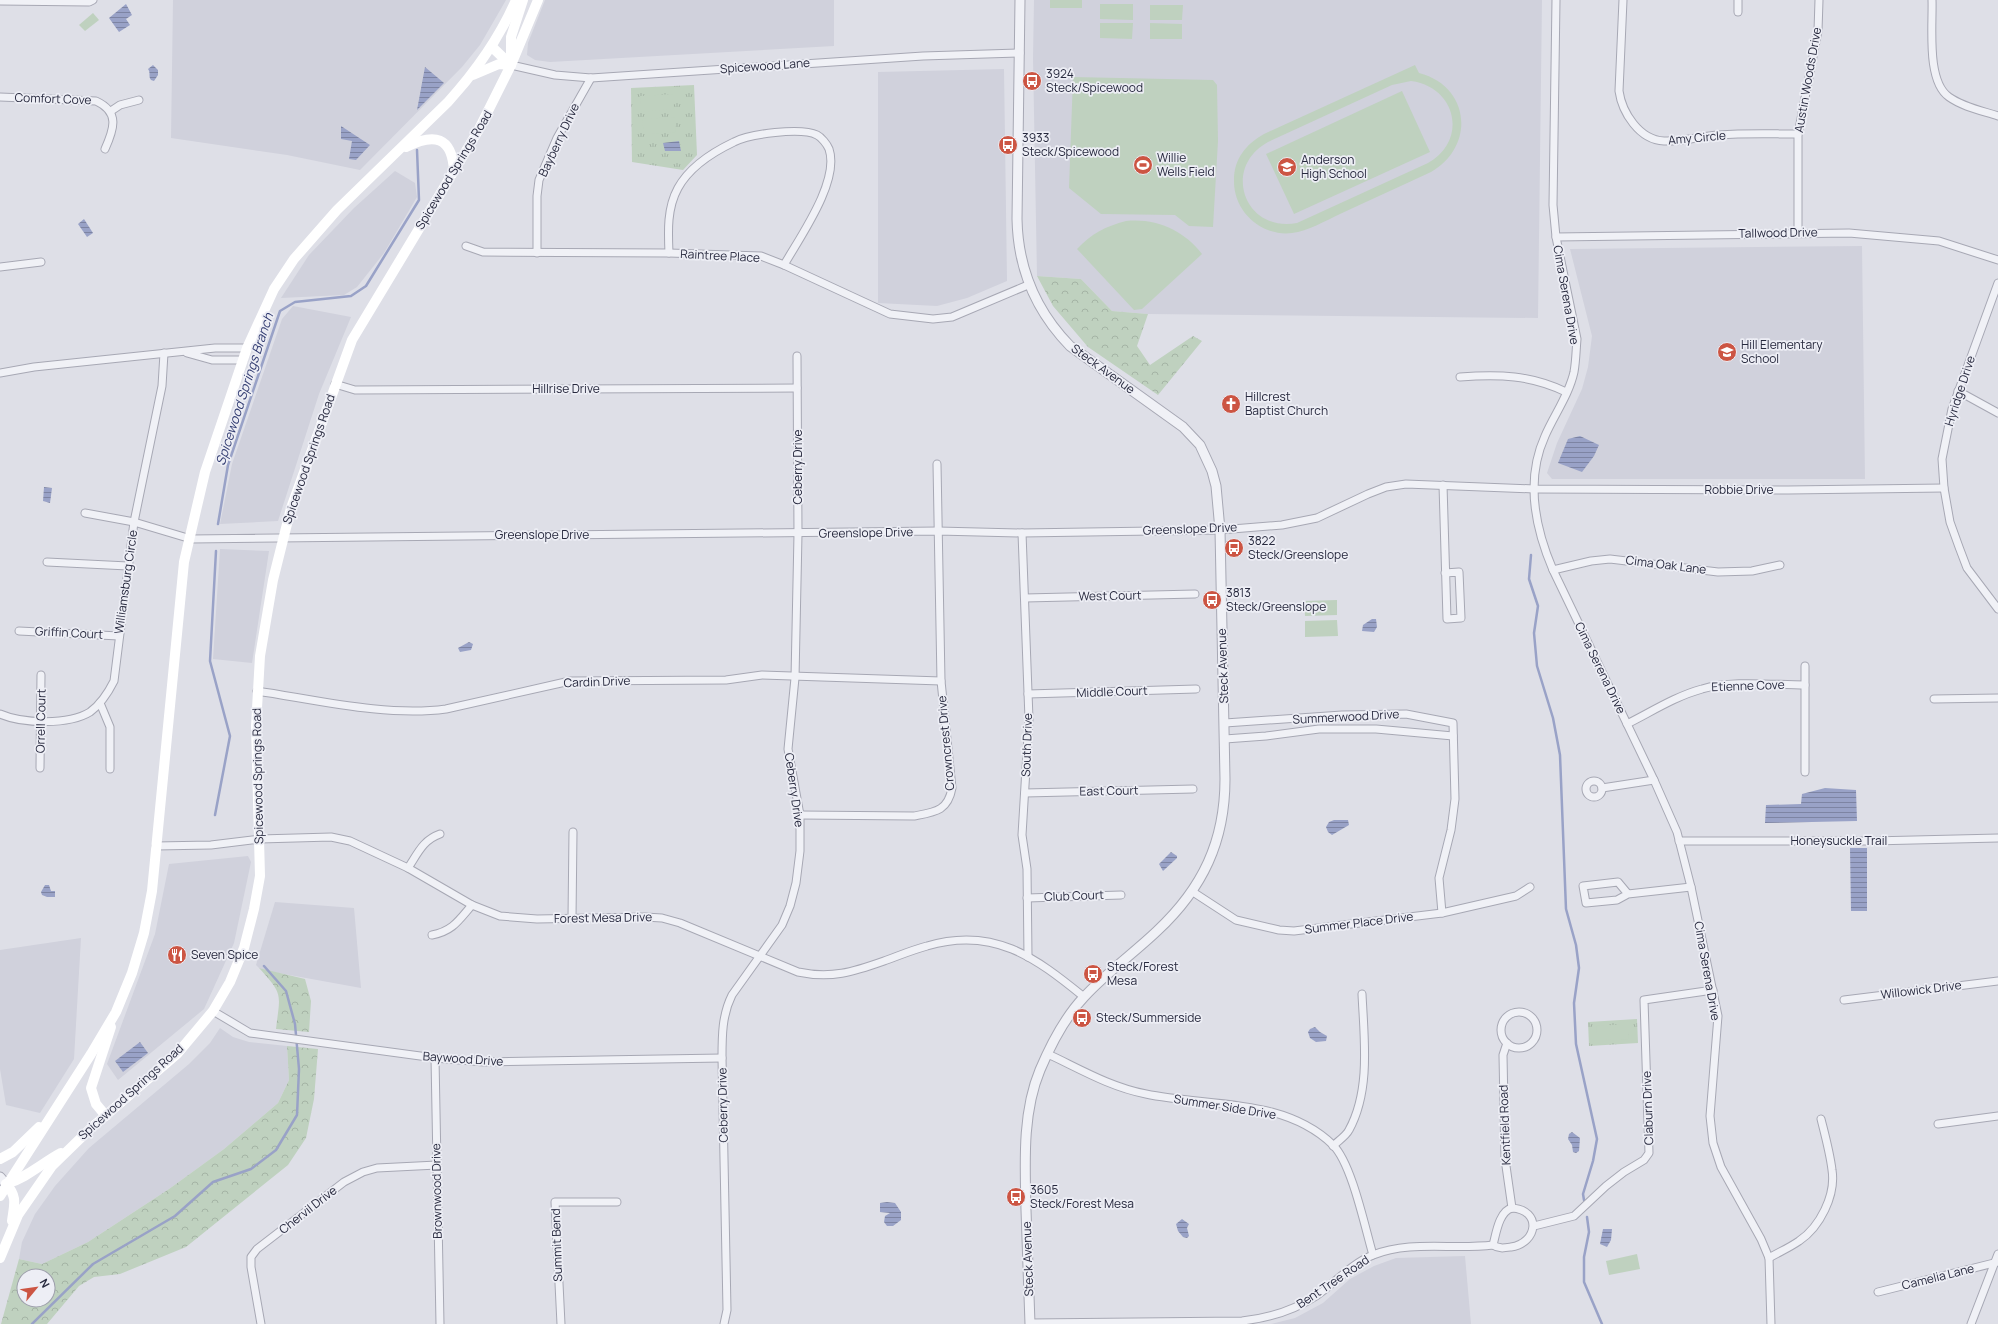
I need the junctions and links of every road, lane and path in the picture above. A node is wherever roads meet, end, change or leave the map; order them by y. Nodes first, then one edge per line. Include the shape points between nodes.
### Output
1 (93, 0) edge
2 (516, 0) edge
3 (523, 0) edge
4 (538, 0) edge
5 (1020, 0) edge
6 (1556, 0) edge
7 (1623, 0) edge
8 (1738, 0) edge
9 (1819, 0) edge
10 (1932, 0) edge
11 (0, 1) edge
12 (1738, 12) dead end
13 (492, 47) junction
14 (1020, 53) junction
15 (511, 65) junction
16 (471, 76) junction
17 (591, 78) junction
18 (0, 97) edge
19 (139, 100) dead end
20 (111, 111) junction
21 (1998, 116) edge
22 (1798, 134) junction
23 (105, 149) dead end
24 (398, 150) junction
25 (454, 171) junction
26 (1798, 233) junction
27 (1556, 237) junction
28 (466, 246) dead end
29 (537, 253) junction
30 (669, 253) junction
31 (1998, 260) edge
32 (41, 262) dead end
33 (784, 265) junction
34 (0, 267) edge
35 (1998, 284) edge
36 (1028, 285) junction
37 (247, 348) junction
38 (183, 352) junction
39 (164, 353) junction
40 (796, 356) dead end
41 (243, 360) junction
42 (0, 373) edge
43 (1460, 377) dead end
44 (335, 384) junction
45 (797, 388) junction
46 (1958, 391) junction
47 (1566, 392) junction
48 (1998, 413) edge
49 (937, 464) dead end
50 (1443, 485) junction
51 (1944, 488) junction
52 (1534, 489) junction
53 (85, 513) dead end
54 (134, 522) junction
55 (1220, 530) junction
56 (938, 531) junction
57 (1022, 533) junction
58 (798, 534) junction
59 (283, 537) junction
60 (191, 539) junction
61 (47, 562) dead end
62 (1780, 565) dead end
63 (128, 566) junction
64 (1553, 570) junction
65 (1446, 573) junction
66 (1195, 594) dead end
67 (1025, 598) junction
68 (1998, 609) edge
69 (19, 631) dead end
70 (119, 636) junction
71 (1805, 666) dead end
72 (41, 675) dead end
73 (795, 678) junction
74 (941, 681) junction
75 (1805, 685) junction
76 (1196, 689) dead end
77 (258, 691) junction
78 (1028, 694) junction
79 (1998, 698) edge
80 (1934, 699) dead end
81 (100, 703) junction
82 (0, 714) edge
83 (40, 721) junction
84 (1225, 723) junction
85 (1628, 724) junction
86 (1453, 736) junction
87 (1225, 739) junction
88 (40, 768) dead end
89 (110, 768) dead end
90 (1805, 772) dead end
91 (1654, 780) junction
92 (1602, 788) dead end
93 (1193, 789) dead end
94 (1025, 793) junction
95 (800, 815) junction
96 (573, 832) dead end
97 (440, 834) dead end
98 (1998, 838) edge
99 (260, 839) junction
100 (1679, 841) junction
101 (156, 846) junction
102 (408, 868) junction
103 (1530, 887) dead end
104 (1691, 887) junction
105 (1193, 892) junction
106 (1628, 894) junction
107 (1121, 895) dead end
108 (1027, 898) junction
109 (472, 905) junction
110 (1442, 913) junction
111 (572, 918) junction
112 (432, 935) dead end
113 (1028, 956) junction
114 (759, 957) junction
115 (1998, 981) edge
116 (1713, 990) junction
117 (1362, 994) dead end
118 (1084, 997) junction
119 (1844, 1000) dead end
120 (116, 1012) junction
121 (213, 1012) junction
122 (1507, 1043) junction
123 (1048, 1054) junction
124 (435, 1058) junction
125 (722, 1058) junction
126 (50, 1116) junction
127 (106, 1116) junction
128 (1998, 1116) edge
129 (1821, 1119) dead end
130 (1938, 1124) dead end
131 (1333, 1146) junction
132 (68, 1149) junction
133 (0, 1158) edge
134 (437, 1165) junction
135 (3, 1181) edge
136 (0, 1196) edge
137 (617, 1202) dead end
138 (1512, 1208) junction
139 (1537, 1225) junction
140 (12, 1227) junction
141 (1493, 1245) junction
142 (1998, 1254) edge
143 (1373, 1255) junction
144 (0, 1258) edge
145 (1769, 1258) junction
146 (1996, 1262) edge
147 (1878, 1292) dead end
148 (261, 1324) edge
149 (440, 1324) edge
150 (561, 1324) edge
151 (724, 1324) edge
152 (1030, 1324) edge
153 (1771, 1324) edge
154 (1971, 1324) edge

1 - 11 street
2 - 13 main road
3 - 15 main road via 511,37
4 - 15 main road, Spicewood Springs Road
5 - 14 street, Steck Avenue
6 - 27 street, Cima Serena Drive via 1553,170
7 - 22 street, Amy Circle via 1620,102 1629,120 1642,132 1663,141 1718,135
8 - 12 street
9 - 22 street, Austin Woods Drive via 1816,45
10 - 21 street via 1933,62 1940,85 1948,97
13 - 15 main road
13 - 16 main road
14 - 17 street, Spicewood Lane via 923,56
14 - 36 street, Steck Avenue via 1017,235
15 - 16 main road via 499,64
15 - 17 street, Spicewood Lane via 555,75
15 - 25 main road, Spicewood Springs Road via 478,131
16 - 24 main road
17 - 29 street, Bayberry Drive via 557,138 539,180
18 - 20 street, Comfort Cove via 96,100
19 - 20 street via 120,105
20 - 23 street via 112,133
22 - 26 street, Austin Woods Drive
24 - 25 main road via 428,138 439,140 452,154
24 - 37 main road via 337,210 294,258 274,289
25 - 44 main road, Spicewood Springs Road via 356,333
26 - 27 street, Tallwood Drive
26 - 31 street, Tallwood Drive via 1849,233 1939,241
27 - 47 street, Cima Serena Drive via 1577,339 1574,373
28 - 29 street, Raintree Place via 483,252
29 - 30 street, Raintree Place
30 - 33 street, Raintree Place via 754,255
30 - 33 street via 668,228 672,200 690,172 734,142 752,136 807,133 818,135 829,149 830,167 827,183 820,202
32 - 34 street
33 - 36 street, Raintree Place via 875,308 910,318 952,317
35 - 46 street, Hyridge Drive
36 - 55 street, Steck Avenue via 1047,318 1070,346 1183,427 1200,444 1216,486
37 - 38 street
37 - 41 main road
38 - 39 street
38 - 41 street via 212,360
39 - 42 street
39 - 54 street, Williamsburg Circle via 162,386
40 - 45 street, Ceberry Drive
41 - 60 main road via 205,472
43 - 47 street via 1520,377 1536,380
44 - 45 street, Hillrise Drive via 355,390
44 - 59 main road, Spicewood Springs Road
45 - 58 street, Ceberry Drive
46 - 48 street
46 - 51 street, Hyridge Drive via 1942,459
47 - 52 street, Cima Serena Drive via 1536,461
49 - 56 street, Crowncrest Drive
50 - 52 street, Greenslope Drive
50 - 55 street, Greenslope Drive via 1406,484 1386,487 1317,518 1282,525
50 - 65 street
51 - 52 street, Robbie Drive
51 - 68 street, Hyridge Drive via 1950,522 1967,568
52 - 64 street, Cima Serena Drive via 1537,526
53 - 54 street, Greenslope Drive
54 - 60 street, Greenslope Drive
54 - 63 street, Williamsburg Circle
55 - 57 street, Greenslope Drive
55 - 84 street, Steck Avenue
56 - 57 street, Greenslope Drive
56 - 58 street, Greenslope Drive
56 - 74 street, Crowncrest Drive
57 - 67 street, South Drive
58 - 59 street, Greenslope Drive
58 - 73 street, Ceberry Drive
59 - 60 street, Greenslope Drive
59 - 77 main road, Spicewood Springs Road via 265,620
60 - 101 main road via 180,588
61 - 63 street
62 - 64 street, Cima Oak Lane via 1752,571 1718,572 1610,559
63 - 70 street, Williamsburg Circle
64 - 85 street, Cima Serena Drive
65 - 65 street via 1459,572 1461,618 1447,619
66 - 67 street, West Court
67 - 78 street, South Drive
69 - 70 street, Griffin Court
70 - 81 street, Williamsburg Circle via 114,681
71 - 75 street
72 - 83 street, Orrell Court
73 - 74 street, Cardin Drive
73 - 77 street, Cardin Drive via 762,675 726,680 570,681 427,712 381,710
73 - 95 street, Ceberry Drive via 788,749
74 - 95 street, Crowncrest Drive via 952,788 950,800 942,808 914,816
75 - 85 street, Etienne Cove via 1710,686 1689,693
75 - 90 street
76 - 78 street, Middle Court
77 - 99 main road, Spicewood Springs Road via 256,764
78 - 94 street, South Drive
79 - 80 street
81 - 83 street, Williamsburg Circle via 82,716 68,720
81 - 89 street via 110,727
82 - 83 street, Williamsburg Circle via 22,720
83 - 88 street, Orrell Court
84 - 86 street, Summerwood Drive via 1342,715 1406,714 1453,723
84 - 87 street, Steck Avenue
85 - 91 street, Cima Serena Drive
86 - 87 street, Summerwood Drive via 1376,729 1319,729
86 - 110 street, Summerwood Drive via 1455,799 1451,830 1439,878
87 - 105 street, Steck Avenue via 1225,801 1219,836
91 - 92 street
91 - 100 street, Cima Serena Drive
93 - 94 street, East Court
94 - 108 street, South Drive via 1022,835 1027,870
95 - 114 street, Ceberry Drive via 800,852 790,906 782,925
96 - 111 street
97 - 102 street via 430,837 423,844
98 - 100 street, Honeysuckle Trail
99 - 101 street, Forest Mesa Drive via 211,845
99 - 102 street, Forest Mesa Drive via 331,837 350,841
99 - 121 main road, Spicewood Springs Road via 260,876 244,948 230,982
100 - 104 street, Cima Serena Drive
101 - 120 main road via 144,933 132,973
102 - 109 street, Forest Mesa Drive
103 - 110 street, Summer Place Drive via 1516,896
104 - 106 street
104 - 116 street, Cima Serena Drive
105 - 110 street, Summer Place Drive via 1236,920 1279,930 1308,930
105 - 118 street, Steck Avenue via 1157,931
106 - 106 street via 1617,900 1586,903 1583,886 1618,882
107 - 108 street, Club Court
108 - 113 street, South Drive
109 - 111 street, Forest Mesa Drive via 500,916 519,919
109 - 112 street via 452,928 444,933
111 - 114 street, Forest Mesa Drive via 662,918 680,923
113 - 114 street, Forest Mesa Drive via 988,940 951,941 928,945 839,975 816,976
113 - 118 street, Forest Mesa Drive
114 - 125 street, Ceberry Drive via 732,995 726,1008 722,1024
115 - 119 street, Willowick Drive
116 - 139 street, Claburn Drive via 1644,1000 1649,1153 1644,1160 1606,1186 1574,1216
116 - 145 street, Cima Serena Drive via 1718,1016 1710,1116 1713,1143 1721,1167
117 - 131 street via 1365,1062 1359,1103 1348,1131
118 - 123 street, Steck Avenue via 1057,1035
120 - 126 main road
120 - 127 main road via 92,1088 96,1104
121 - 124 street, Baywood Drive via 250,1033
121 - 127 main road, Spicewood Springs Road via 175,1055
122 - 122 street, Kentfield Road via 1502,1033 1506,1018 1521,1012 1532,1018 1537,1028 1534,1040 1524,1047
122 - 138 street, Kentfield Road via 1503,1055 1506,1159
123 - 131 street, Summer Side Drive via 1094,1077 1146,1095 1270,1111 1292,1119
123 - 152 street, Steck Avenue via 1034,1089 1027,1127 1025,1172
124 - 125 street, Baywood Drive via 484,1062
124 - 134 street, Brownwood Drive
125 - 151 street, Ceberry Drive via 727,1310
126 - 133 main road via 13,1152
126 - 135 main road
127 - 132 main road, Spicewood Springs Road
128 - 130 street
129 - 145 street via 1832,1171 1825,1209 1817,1223 1800,1241
131 - 143 street, Summer Side Drive via 1345,1164
132 - 135 main road via 42,1163 19,1180
132 - 140 main road, Spicewood Springs Road via 52,1166
134 - 148 street, Chervil Drive via 377,1168 363,1172 344,1182 258,1249 251,1257 251,1267
134 - 149 street, Brownwood Drive
135 - 136 main road
135 - 140 main road via 14,1192
137 - 150 street, Summit Bend via 555,1202
138 - 139 street via 1525,1211
138 - 141 street via 1503,1215
139 - 141 street, Bent Tree Road via 1526,1242 1519,1246 1501,1248
140 - 144 main road, Spicewood Springs Road
141 - 143 street, Bent Tree Road via 1467,1248 1409,1246
142 - 146 street
143 - 152 street, Bent Tree Road via 1359,1262 1316,1296 1290,1311 1265,1318 1242,1321
145 - 153 street, Cima Serena Drive
146 - 147 street, Camelia Lane
146 - 154 street

